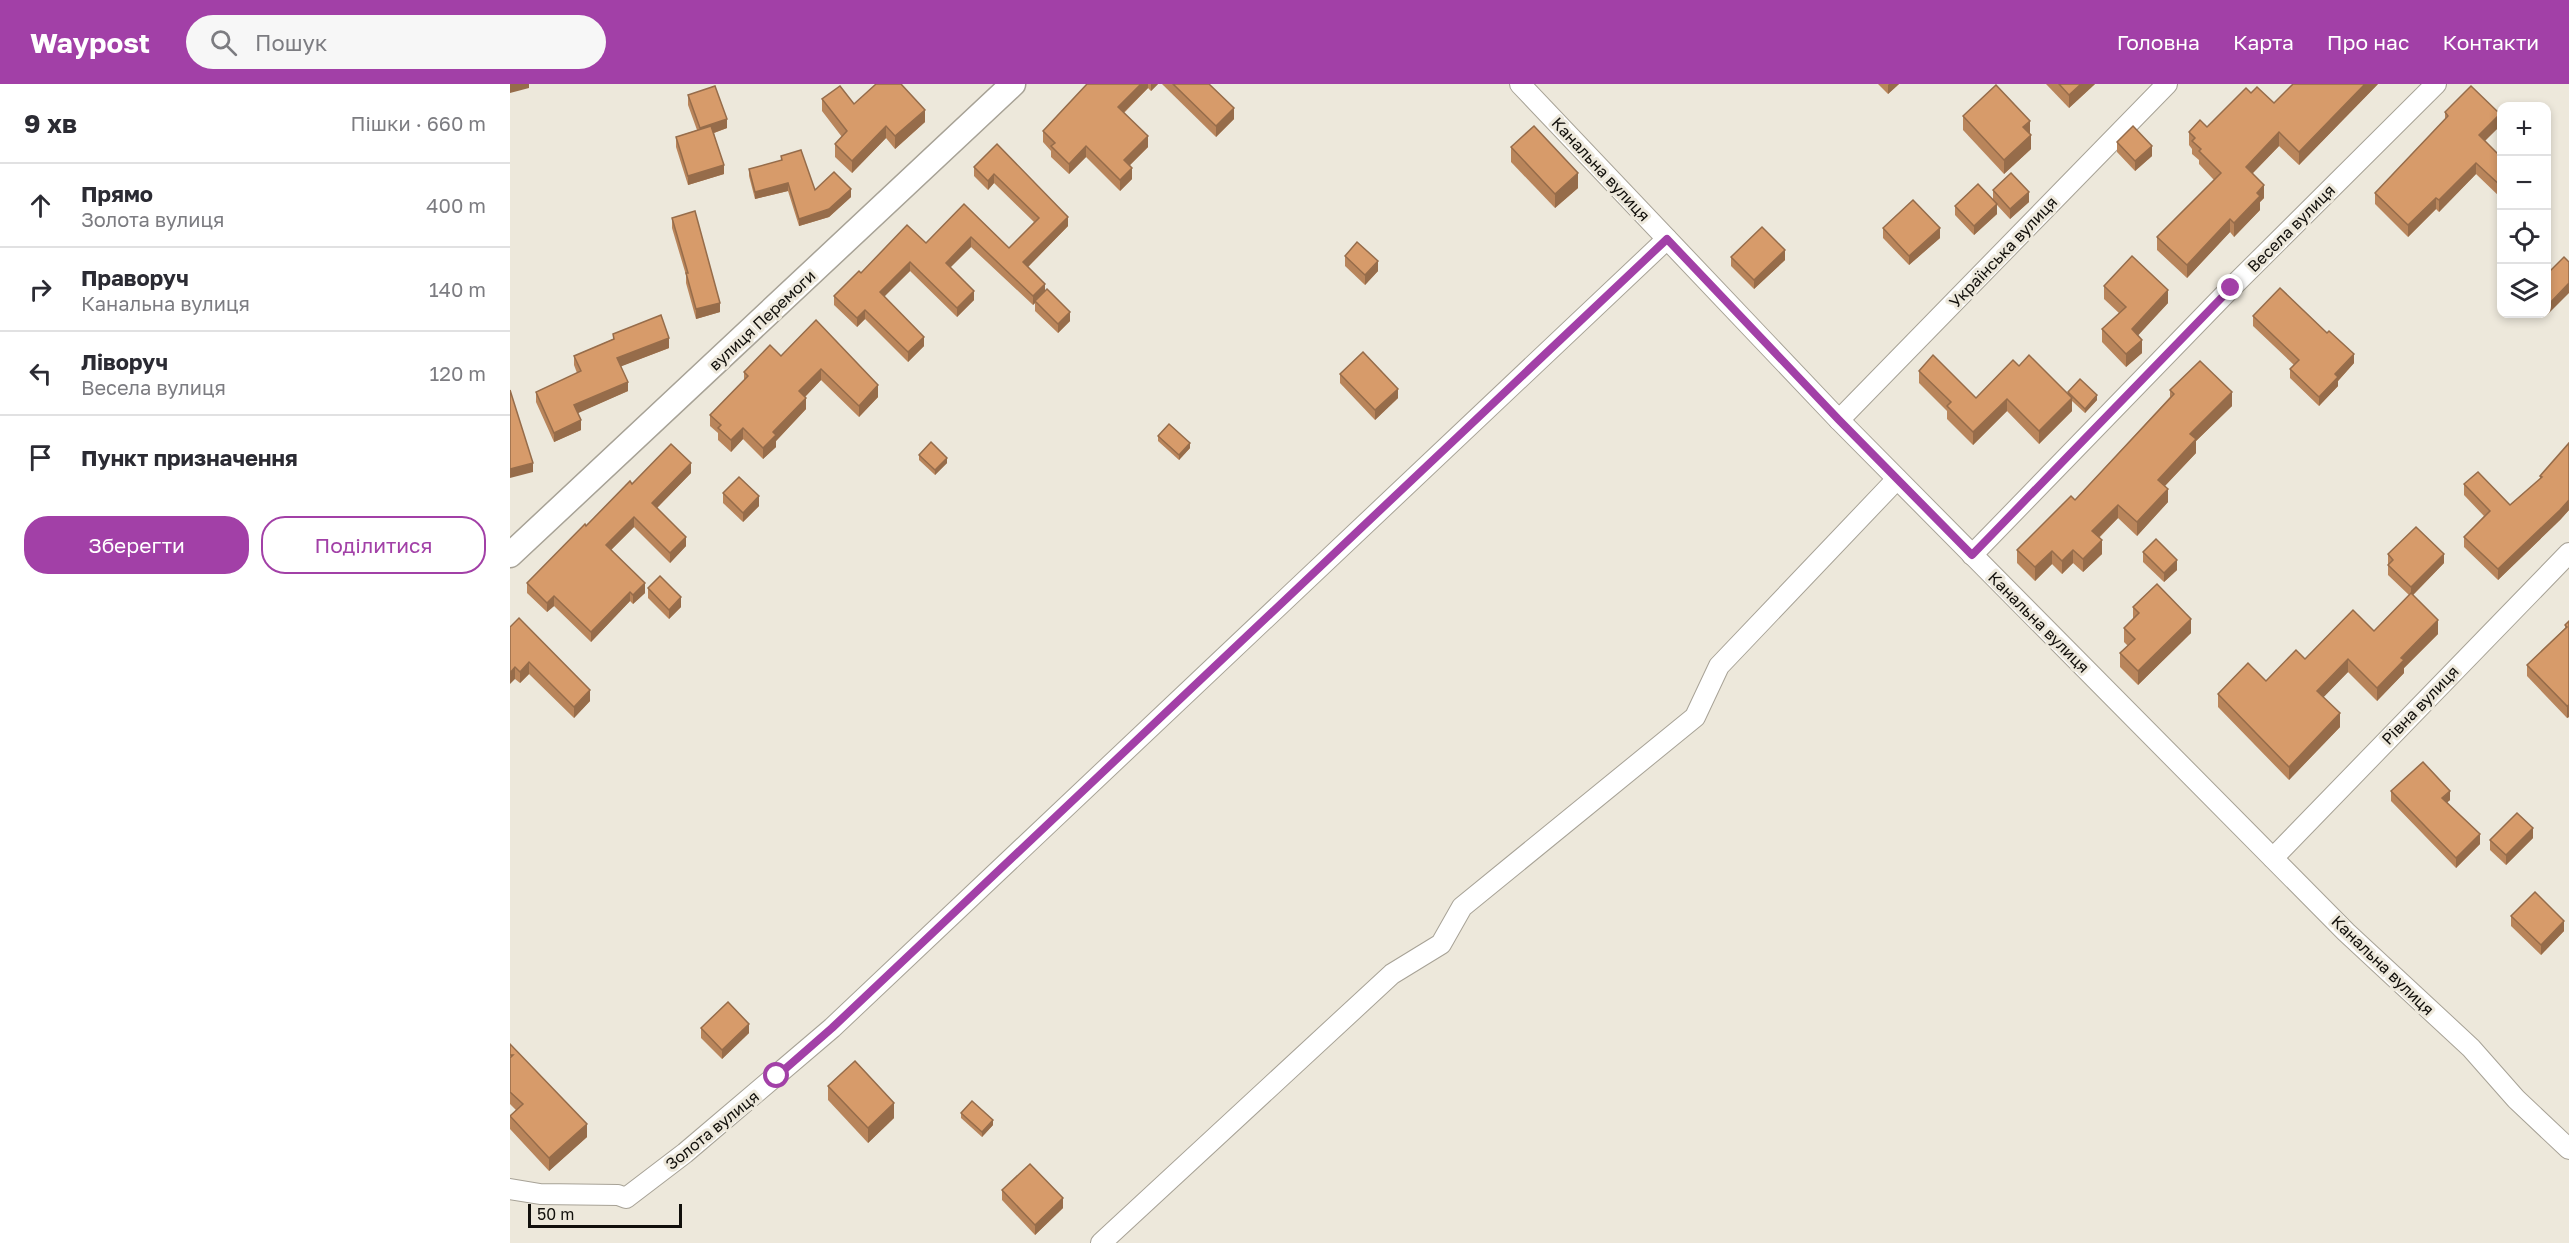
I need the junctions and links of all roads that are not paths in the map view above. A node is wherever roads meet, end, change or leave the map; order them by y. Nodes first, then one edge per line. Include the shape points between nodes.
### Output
1 (1013, 84) edge
2 (1520, 84) edge
3 (2167, 84) edge
4 (2436, 84) edge
5 (1667, 239) junction
6 (1839, 420) junction
7 (1897, 479) junction
8 (2569, 553) edge
9 (510, 555) edge
10 (1972, 555) junction
11 (2273, 858) junction
12 (2568, 1145) edge
13 (510, 1189) edge
14 (1101, 1243) edge

1 - 9 street, вулиця Перемоги
2 - 5 street, Канальна вулиця
3 - 6 street, Українська вулиця
4 - 10 street, Весела вулиця
5 - 6 street, Канальна вулиця
5 - 13 street, Золота вулиця via 832,1028 685,1153 626,1198
6 - 7 street, Канальна вулиця
7 - 10 street, Канальна вулиця
7 - 14 street via 1719,666 1695,717 1462,907 1441,944 1392,974
8 - 11 street, Рівна вулиця
10 - 11 street, Канальна вулиця
11 - 12 street, Канальна вулиця via 2471,1048 2516,1099

